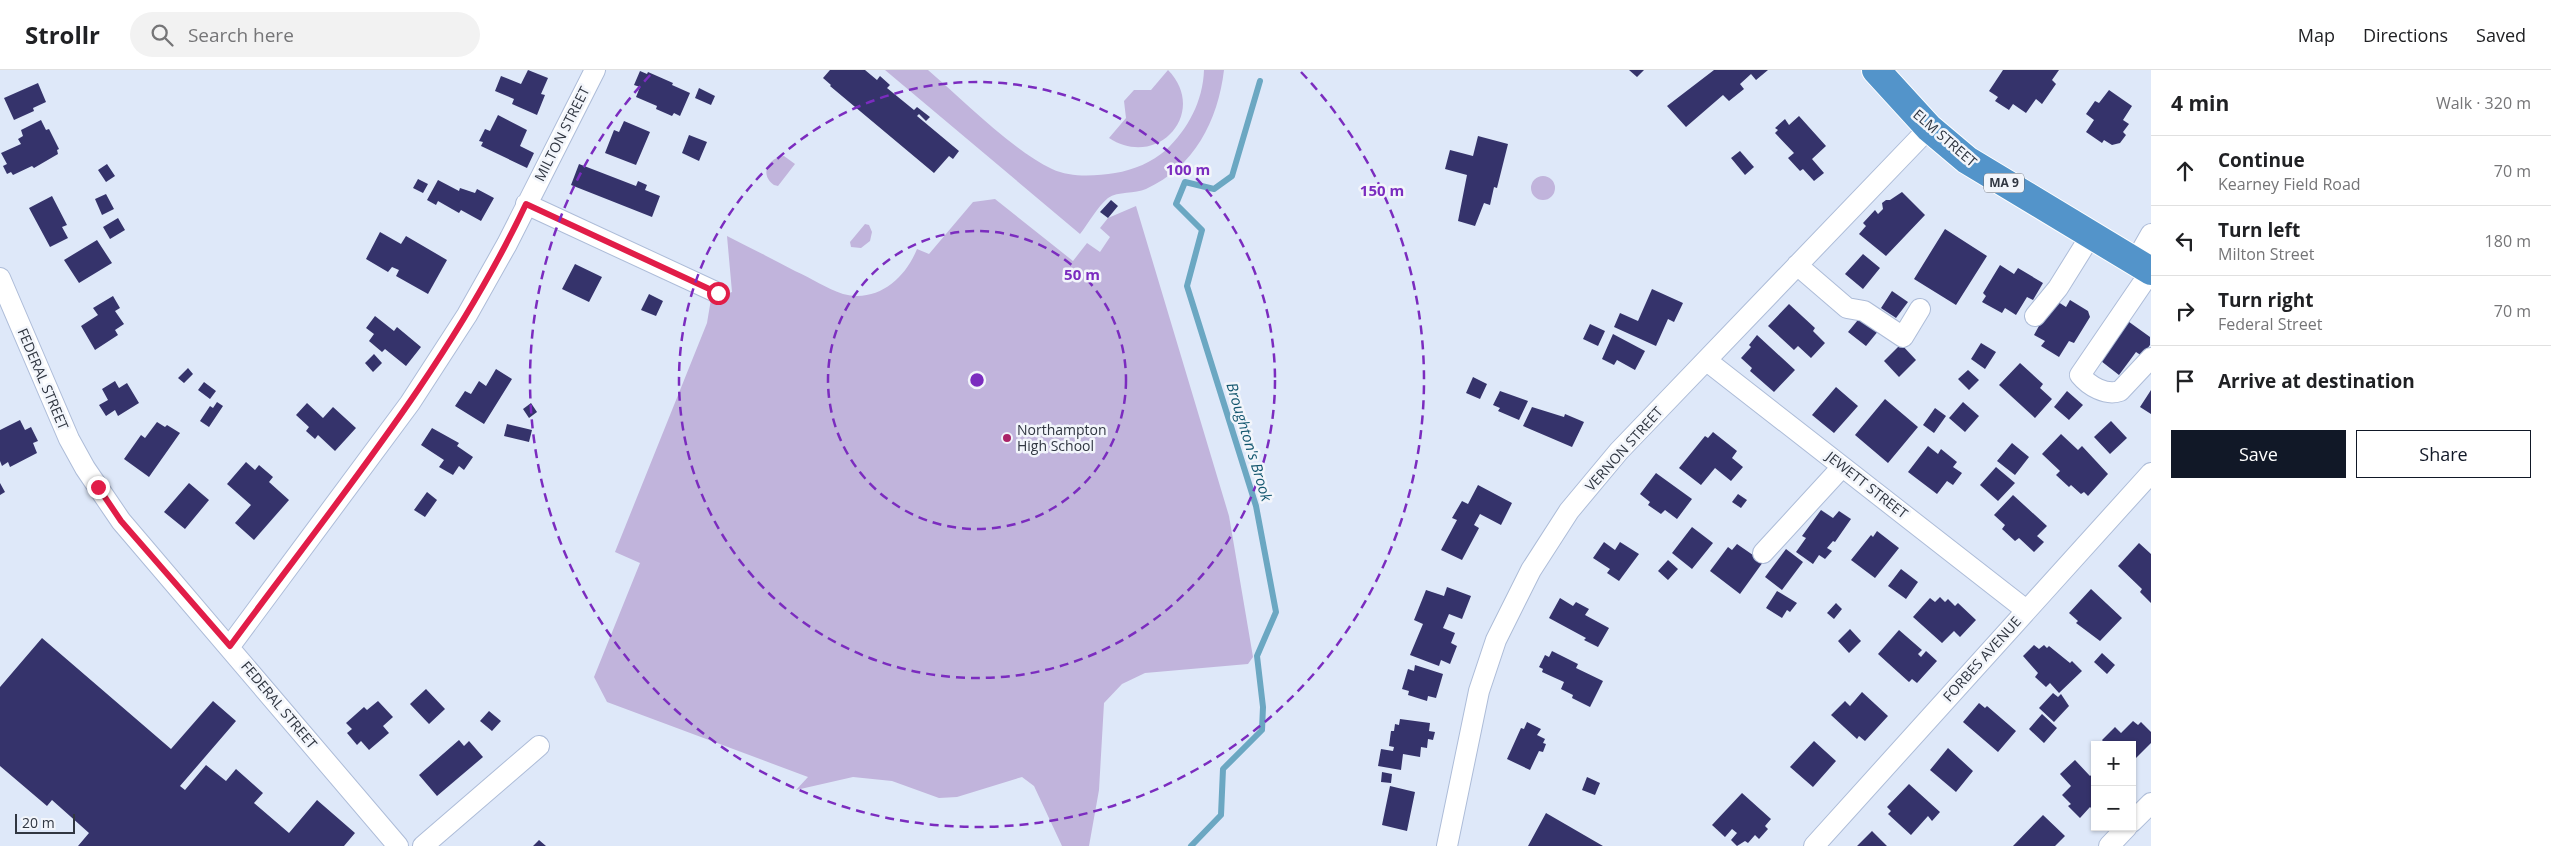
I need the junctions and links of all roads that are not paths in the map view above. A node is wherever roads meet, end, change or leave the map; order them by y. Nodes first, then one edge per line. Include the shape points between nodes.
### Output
1 (594, 70) edge
2 (1876, 70) edge
3 (1929, 128) junction
4 (526, 204) junction
5 (2151, 234) edge
6 (2091, 235) junction
7 (1797, 265) junction
8 (2146, 268) edge
9 (0, 278) edge
10 (718, 293) dead end
11 (1920, 309) dead end
12 (2034, 316) dead end
13 (2151, 358) edge
14 (1707, 361) junction
15 (1842, 466) junction
16 (2151, 473) edge
17 (1763, 552) dead end
18 (2026, 610) junction
19 (230, 646) junction
20 (539, 746) dead end
21 (2151, 802) edge
22 (2136, 818) edge
23 (2123, 831) edge
24 (398, 846) edge
25 (424, 846) edge
26 (1447, 846) edge
27 (1814, 846) edge
28 (2110, 846) edge

1 - 4 street, MILTON STREET
2 - 3 highway, ELM STREET / MA 9
3 - 6 highway, ELM STREET / MA 9 via 1967,160
3 - 7 street, VERNON STREET
4 - 10 street
4 - 19 street, MILTON STREET via 467,315 415,396
5 - 8 street
6 - 8 highway, ELM STREET / MA 9
6 - 12 street via 2058,288
7 - 11 street via 1847,308 1864,311 1903,337
7 - 14 street, VERNON STREET
8 - 13 street via 2119,317 2081,370 2081,377 2102,390 2120,392
9 - 19 street, FEDERAL STREET via 64,430 84,468 121,521
14 - 15 street, JEWETT STREET
14 - 26 street, VERNON STREET via 1619,451 1569,511 1531,570 1496,640 1478,691
15 - 17 street
15 - 18 street, JEWETT STREET
16 - 18 street, FORBES AVENUE
18 - 27 street, FORBES AVENUE
19 - 24 street, FEDERAL STREET
20 - 25 street
21 - 22 street
23 - 28 street

